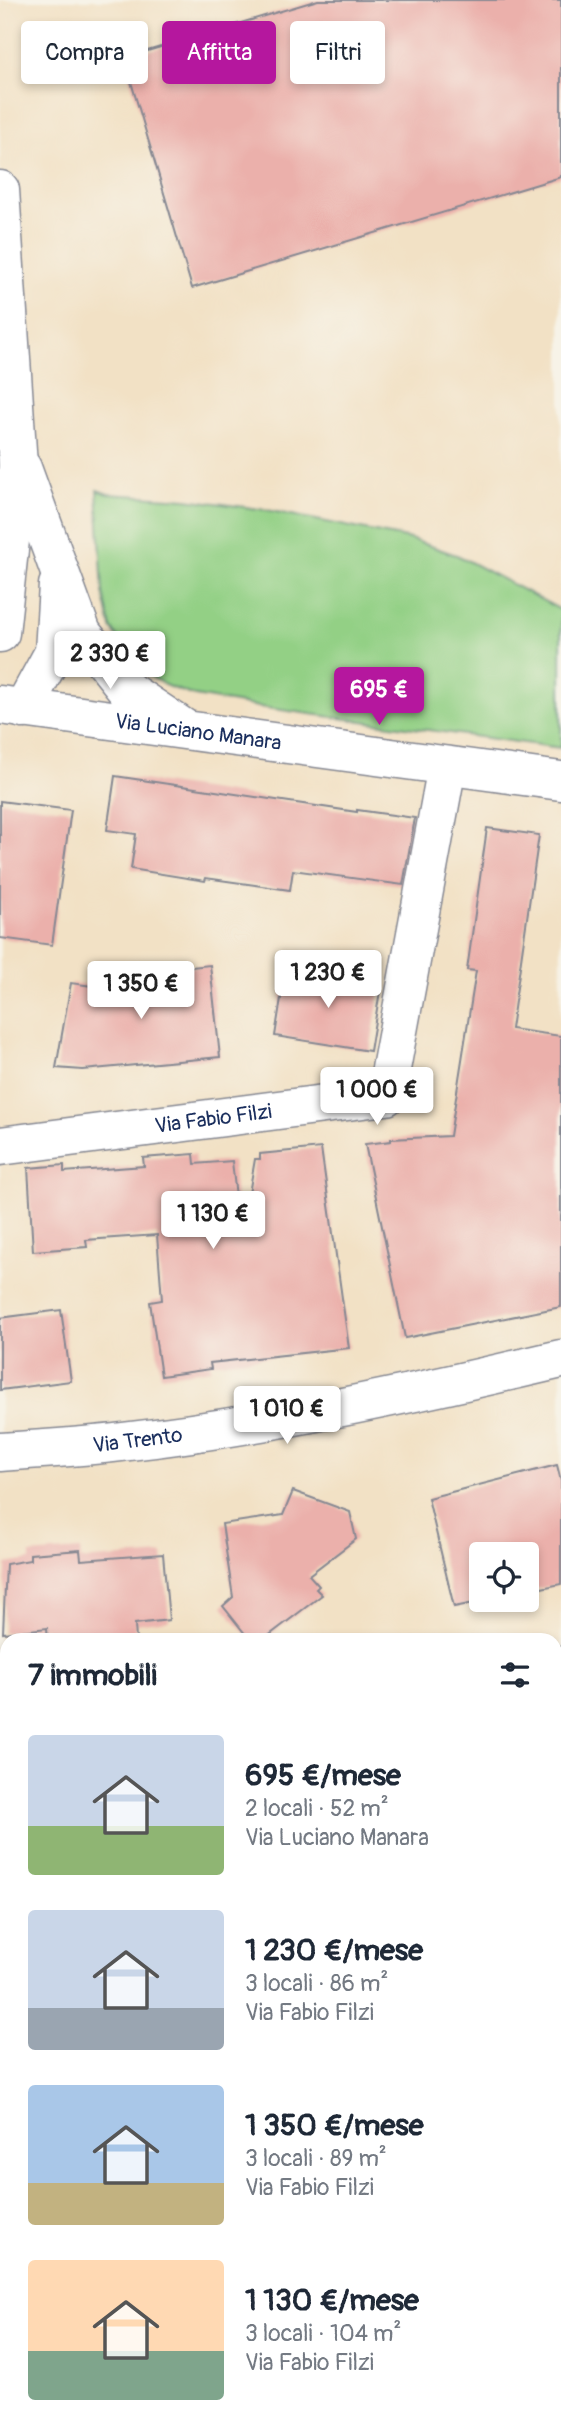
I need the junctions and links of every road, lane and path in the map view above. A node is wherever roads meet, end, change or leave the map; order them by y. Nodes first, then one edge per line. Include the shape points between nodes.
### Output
1 (0, 190) edge
2 (18, 457) junction
3 (6, 538) edge
4 (59, 569) junction
5 (0, 633) edge
6 (11, 707) edge
7 (189, 732) junction
8 (447, 766) junction
9 (561, 781) edge
10 (0, 1146) edge
11 (561, 1359) edge
12 (0, 1452) edge

1 - 2 street
2 - 3 street
2 - 4 street
3 - 5 street
4 - 6 street via 54,652
4 - 7 street via 82,633 128,691
6 - 7 street, Via Luciano Manara
7 - 8 street, Via Luciano Manara
8 - 9 street, Via Luciano Manara
8 - 10 street, Via Fabio Filzi via 386,1096
11 - 12 street, Via Trento via 258,1421 122,1442

